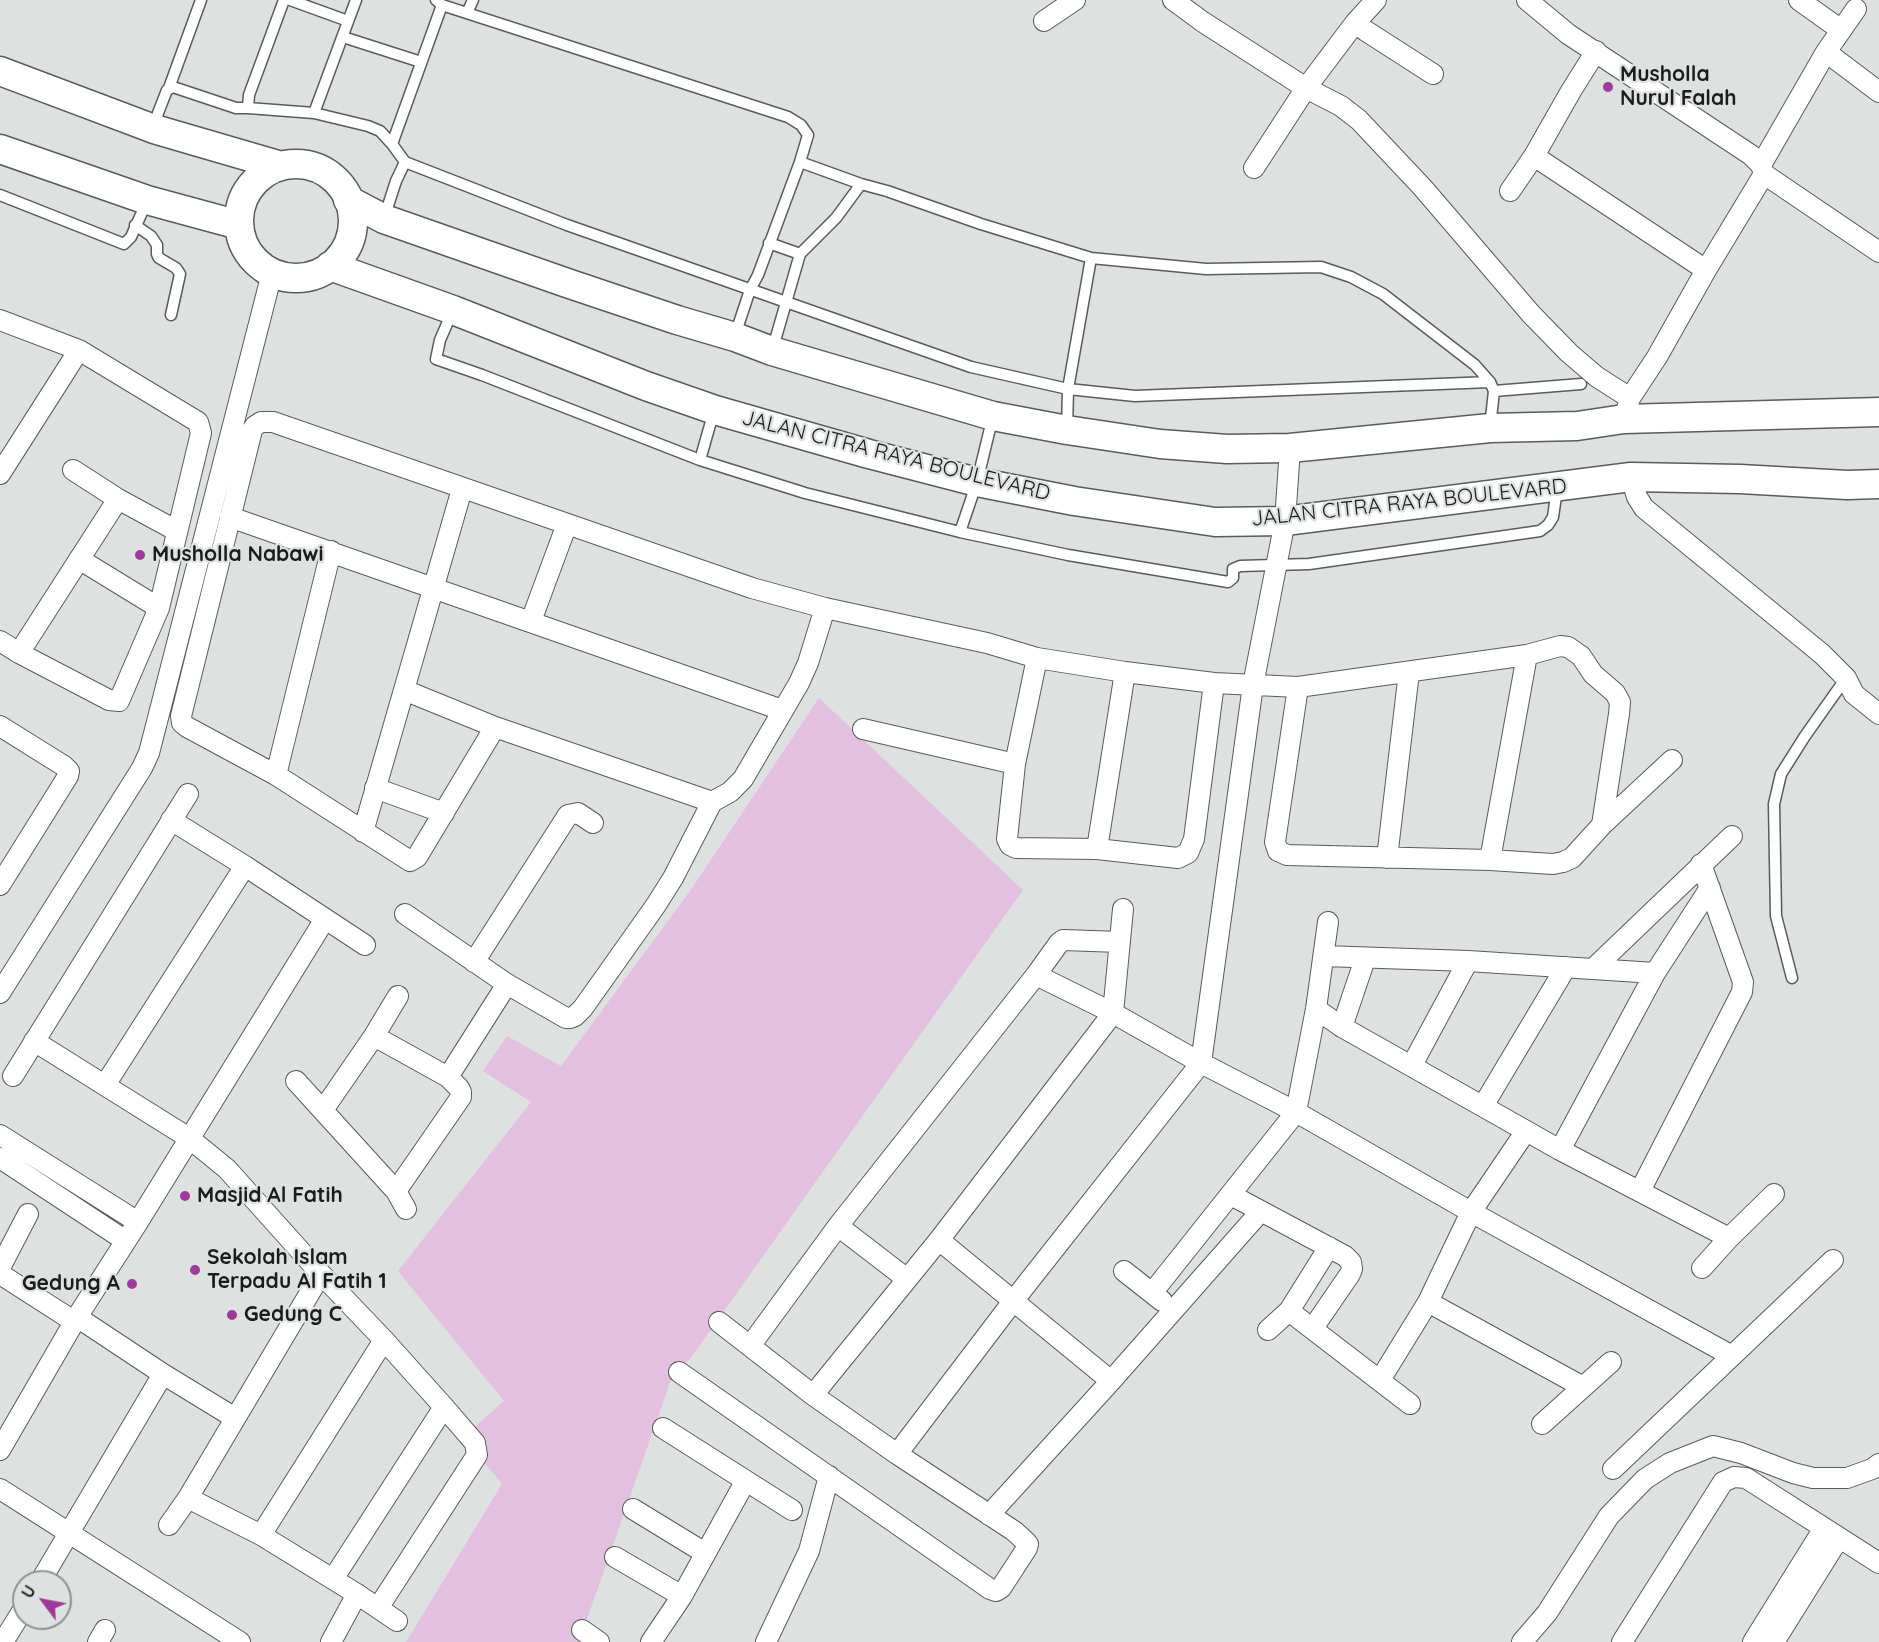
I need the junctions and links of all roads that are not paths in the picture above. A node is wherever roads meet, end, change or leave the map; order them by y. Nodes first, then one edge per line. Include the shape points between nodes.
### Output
1 (201, 0) edge
2 (284, 0) edge
3 (290, 0) edge
4 (356, 0) edge
5 (473, 0) edge
6 (1075, 0) edge
7 (1173, 0) edge
8 (1376, 0) edge
9 (1799, 0) edge
10 (1530, 1) edge
11 (439, 2) edge
12 (1856, 9) dead end
13 (467, 13) junction
14 (348, 21) junction
15 (1044, 21) dead end
16 (1355, 23) junction
17 (1840, 30) junction
18 (343, 37) junction
19 (1596, 51) junction
20 (1826, 52) junction
21 (421, 62) junction
22 (0, 71) edge
23 (1434, 74) dead end
24 (169, 88) junction
25 (1305, 88) junction
26 (1879, 92) edge
27 (248, 108) junction
28 (314, 113) junction
29 (154, 129) junction
30 (392, 144) junction
31 (0, 149) edge
32 (1534, 156) junction
33 (405, 162) junction
34 (800, 162) junction
35 (281, 166) junction
36 (1254, 168) dead end
37 (1763, 170) junction
38 (861, 184) junction
39 (1510, 191) dead end
40 (0, 195) edge
41 (348, 200) junction
42 (141, 212) junction
43 (384, 219) junction
44 (239, 225) junction
45 (769, 243) junction
46 (1879, 252) edge
47 (800, 254) junction
48 (1091, 258) junction
49 (330, 266) junction
50 (1706, 270) junction
51 (272, 273) junction
52 (750, 290) junction
53 (785, 302) junction
54 (453, 310) junction
55 (171, 315) dead end
56 (0, 320) edge
57 (735, 337) junction
58 (79, 350) junction
59 (772, 351) junction
60 (1581, 384) dead end
61 (1492, 386) junction
62 (1068, 389) junction
63 (1627, 409) junction
64 (715, 410) junction
65 (1879, 412) edge
66 (993, 416) junction
67 (1490, 428) junction
68 (1067, 430) junction
69 (1290, 448) junction
70 (700, 460) junction
71 (73, 470) dead end
72 (0, 474) edge
73 (1631, 477) junction
74 (977, 482) junction
75 (1879, 484) edge
76 (1557, 488) junction
77 (462, 489) junction
78 (118, 499) junction
79 (230, 517) junction
80 (1285, 521) junction
81 (567, 524) junction
82 (177, 531) junction
83 (960, 532) junction
84 (331, 551) junction
85 (79, 559) junction
86 (1277, 565) junction
87 (433, 588) junction
88 (159, 608) junction
89 (825, 608) junction
90 (531, 621) junction
91 (0, 640) edge
92 (19, 653) junction
93 (1527, 655) junction
94 (1037, 658) junction
95 (1125, 672) junction
96 (1409, 672) junction
97 (1846, 678) junction
98 (1214, 683) junction
99 (1253, 685) junction
100 (1298, 687) junction
101 (405, 690) junction
102 (782, 710) junction
103 (1879, 714) edge
104 (495, 727) junction
105 (863, 729) dead end
106 (1, 730) edge
107 (1672, 760) dead end
108 (1015, 764) junction
109 (276, 775) junction
110 (375, 788) junction
111 (188, 794) dead end
112 (712, 802) junction
113 (444, 813) junction
114 (171, 820) junction
115 (593, 823) dead end
116 (1602, 825) junction
117 (363, 832) junction
118 (1732, 836) dead end
119 (1096, 849) junction
120 (1387, 858) junction
121 (1490, 860) junction
122 (1701, 864) junction
123 (245, 866) junction
124 (0, 885) edge
125 (1710, 888) junction
126 (1123, 909) dead end
127 (405, 914) dead end
128 (325, 919) junction
129 (1328, 922) dead end
130 (1120, 942) junction
131 (365, 945) dead end
132 (1324, 956) junction
133 (1365, 959) junction
134 (474, 962) junction
135 (1468, 962) junction
136 (1566, 967) junction
137 (1594, 968) junction
138 (1655, 973) junction
139 (1036, 975) junction
140 (1792, 978) dead end
141 (507, 984) junction
142 (0, 993) edge
143 (398, 996) dead end
144 (1316, 1009) junction
145 (1113, 1013) junction
146 (1342, 1027) junction
147 (374, 1036) junction
148 (34, 1041) junction
149 (1201, 1063) junction
150 (1412, 1065) junction
151 (13, 1076) dead end
152 (448, 1077) junction
153 (296, 1081) dead end
154 (105, 1085) junction
155 (1483, 1106) junction
156 (322, 1110) junction
157 (1296, 1112) junction
158 (1526, 1131) junction
159 (0, 1135) edge
160 (189, 1138) junction
161 (1560, 1150) junction
162 (0, 1158) edge
163 (396, 1191) junction
164 (1640, 1191) junction
165 (1774, 1194) dead end
166 (1231, 1195) junction
167 (405, 1209) dead end
168 (1261, 1211) junction
169 (1471, 1212) junction
170 (28, 1214) dead end
171 (138, 1222) junction
172 (838, 1226) junction
173 (1729, 1238) junction
174 (939, 1240) junction
175 (126, 1241) junction
176 (1329, 1247) junction
177 (1833, 1260) dead end
178 (0, 1268) edge
179 (1702, 1268) dead end
180 (1124, 1271) dead end
181 (0, 1274) edge
182 (321, 1274) junction
183 (907, 1280) junction
184 (1152, 1293) junction
185 (1014, 1300) junction
186 (1428, 1302) junction
187 (1174, 1309) junction
188 (1289, 1311) junction
189 (76, 1319) junction
190 (719, 1322) dead end
191 (1313, 1328) junction
192 (1268, 1330) dead end
193 (384, 1340) junction
194 (750, 1346) junction
195 (1732, 1356) junction
196 (1611, 1362) dead end
197 (679, 1372) dead end
198 (163, 1374) junction
199 (1380, 1380) junction
200 (1110, 1381) junction
201 (1583, 1387) junction
202 (813, 1395) junction
203 (1410, 1404) dead end
204 (444, 1407) junction
205 (234, 1418) junction
206 (1542, 1424) dead end
207 (663, 1428) dead end
208 (0, 1450) edge
209 (897, 1454) junction
210 (1879, 1464) edge
211 (1613, 1469) dead end
212 (829, 1476) junction
213 (745, 1482) junction
214 (0, 1489) edge
215 (188, 1498) junction
216 (633, 1509) dead end
217 (792, 1510) dead end
218 (989, 1515) junction
219 (169, 1525) dead end
220 (70, 1532) junction
221 (1832, 1533) junction
222 (261, 1535) junction
223 (705, 1553) junction
224 (615, 1557) dead end
225 (1879, 1563) edge
226 (47, 1570) edge
227 (333, 1579) junction
228 (357, 1594) junction
229 (682, 1596) junction
230 (378, 1608) junction
231 (397, 1621) dead end
232 (12, 1627) edge
233 (582, 1630) dead end
234 (3, 1642) edge
235 (240, 1642) edge
236 (332, 1642) edge
237 (599, 1642) edge
238 (651, 1642) edge
239 (766, 1642) edge
240 (1522, 1642) edge
241 (1622, 1642) edge
242 (1753, 1642) edge
243 (1774, 1642) edge

1 - 24 lane
2 - 27 lane via 249,95
3 - 14 lane
4 - 14 lane
5 - 13 lane
6 - 15 street
7 - 25 street
8 - 16 street
9 - 17 street
10 - 19 street
11 - 13 lane
11 - 21 lane
12 - 17 street
13 - 34 lane via 788,117 808,135
14 - 18 lane
16 - 23 street
16 - 25 street
17 - 20 street
18 - 21 lane
18 - 28 lane
19 - 32 street
19 - 37 street via 1751,155
20 - 26 street
20 - 37 street
21 - 30 lane
22 - 29 main road
24 - 27 lane
24 - 29 lane
25 - 36 street
25 - 63 street via 1359,120 1531,314
27 - 28 lane
28 - 30 lane via 368,126 380,131
29 - 35 main road
30 - 33 lane
31 - 42 main road
32 - 39 street
32 - 50 street
33 - 43 lane
33 - 52 lane
34 - 38 lane
34 - 45 lane
35 - 41 main road via 304,165 326,173 343,189
35 - 44 main road via 252,185 242,204
37 - 46 street
37 - 50 street
38 - 47 lane via 836,218
38 - 48 lane
40 - 42 lane via 124,244
41 - 43 main road
41 - 49 main road via 352,211 350,235 343,252
42 - 44 main road
42 - 55 lane via 159,258 180,274
43 - 57 main road via 677,321
44 - 51 main road via 253,259
45 - 47 lane
45 - 52 lane
47 - 53 lane
48 - 61 lane via 1206,269 1321,267 1383,294 1475,365
48 - 62 lane
49 - 51 main road via 312,276 292,278
49 - 54 main road, JALAN CITRA RAYA BOULEVARD
50 - 63 street
51 - 142 street via 149,753
52 - 53 lane
52 - 57 lane
53 - 59 lane
53 - 62 lane via 971,367
54 - 64 main road, JALAN CITRA RAYA BOULEVARD
54 - 70 lane via 436,359
56 - 58 street
57 - 59 main road
58 - 72 street
58 - 82 street via 198,422 201,439
59 - 66 main road
60 - 61 lane
61 - 62 lane via 1135,396
61 - 67 lane
62 - 68 lane
63 - 65 main road
63 - 67 main road via 1578,426
64 - 70 lane
64 - 74 main road, JALAN CITRA RAYA BOULEVARD
66 - 68 main road
66 - 74 lane
67 - 69 main road
68 - 69 main road via 1160,444
69 - 80 street
70 - 83 lane via 805,493
71 - 78 street
73 - 75 main road, JALAN CITRA RAYA BOULEVARD
73 - 76 main road, JALAN CITRA RAYA BOULEVARD
73 - 97 street via 1644,508
74 - 80 main road, JALAN CITRA RAYA BOULEVARD via 1215,522
74 - 83 lane
76 - 80 main road, JALAN CITRA RAYA BOULEVARD
76 - 86 lane via 1553,517 1540,531 1309,564
77 - 79 street via 267,421 252,430
77 - 81 street
77 - 87 street
78 - 82 street
78 - 85 street
79 - 84 street
79 - 109 street via 182,723
80 - 86 street
81 - 89 street via 752,588
81 - 90 street
82 - 88 street
83 - 86 lane via 1228,582 1237,567
84 - 87 street
84 - 109 street
85 - 88 street
85 - 92 street
86 - 99 street
87 - 90 street
87 - 101 street
88 - 92 street via 116,702
89 - 94 street via 987,643
89 - 102 street via 808,663
90 - 102 street
91 - 92 street
93 - 96 street
93 - 116 street via 1568,647 1581,656 1620,702
93 - 121 street
94 - 95 street
94 - 108 street
95 - 98 street
95 - 119 street
96 - 100 street
96 - 120 street
97 - 103 street via 1854,694
97 - 140 lane via 1781,774 1774,804 1776,916
98 - 99 street
98 - 119 street via 1194,839 1188,853 1178,858
99 - 100 street
99 - 149 street
100 - 120 street via 1275,847 1287,855
101 - 104 street
101 - 110 street
102 - 112 street via 736,787
104 - 112 street
104 - 113 street
105 - 108 street
106 - 124 street via 69,771
107 - 116 street
108 - 119 street via 1007,840 1010,845
109 - 117 street
110 - 113 street
110 - 117 street
111 - 114 street
112 - 141 street via 673,878 575,1016 566,1018
113 - 117 street via 417,857 410,861
114 - 123 street
114 - 148 street
115 - 134 street via 578,813 568,815
116 - 121 street via 1572,858 1563,862
118 - 122 street
120 - 121 street
122 - 125 street
122 - 137 street
123 - 128 street
123 - 154 street
125 - 138 street
125 - 164 street via 1743,982 1742,992
126 - 130 street
127 - 134 street
128 - 131 street
128 - 160 street
129 - 132 street
130 - 139 street via 1063,940
130 - 145 street
132 - 133 street
132 - 144 street
133 - 135 street
133 - 146 street
134 - 141 street
135 - 136 street
135 - 150 street
136 - 137 street
136 - 155 street
137 - 138 street
138 - 161 street
139 - 145 street
139 - 172 street
141 - 152 street
143 - 147 street
144 - 146 street
144 - 157 street
145 - 149 street
145 - 174 street
146 - 150 street
147 - 152 street
147 - 156 street
148 - 151 street
148 - 154 street
149 - 157 street
149 - 185 street
150 - 155 street
152 - 163 street via 459,1088 461,1097
153 - 156 street
154 - 160 street
155 - 158 street
156 - 163 street
157 - 166 street
157 - 169 street
158 - 161 street
158 - 169 street
159 - 171 street
160 - 171 street
160 - 182 street via 228,1169
161 - 164 street
162 - 175 street
163 - 167 street
164 - 173 street
165 - 173 street
166 - 168 street
166 - 184 street
168 - 176 street
168 - 187 street
169 - 186 street
169 - 195 street
170 - 178 street
171 - 175 street
172 - 183 street
172 - 194 street
173 - 179 street
174 - 183 street
174 - 185 street
175 - 189 street
176 - 188 street
176 - 191 street via 1348,1259 1352,1269
177 - 195 street
180 - 184 street
181 - 189 street
182 - 193 street
182 - 205 street
183 - 202 street
184 - 187 street
185 - 200 street
185 - 209 street
186 - 199 street
186 - 201 street
187 - 200 street
188 - 191 street
188 - 192 street
189 - 198 street
189 - 208 street
190 - 194 street
191 - 199 street
193 - 204 street
193 - 222 street
194 - 202 street
195 - 211 street
196 - 201 street
197 - 212 street
198 - 205 street
198 - 220 street
199 - 203 street
200 - 218 street
201 - 206 street
202 - 209 street
204 - 227 street
204 - 230 street via 475,1443 477,1455
205 - 215 street
207 - 213 street
209 - 218 street
210 - 240 street via 1847,1478 1813,1478 1713,1446 1670,1463 1645,1479 1609,1516 1546,1613
212 - 218 street via 996,1591 1028,1546 1014,1531
212 - 239 street via 808,1551
213 - 217 street
213 - 223 street
214 - 220 street
215 - 219 street
215 - 222 street
216 - 223 street
220 - 226 street
220 - 235 street
221 - 225 street
221 - 241 street via 1746,1478 1734,1477 1724,1482
221 - 242 street
221 - 243 street
222 - 227 street
223 - 229 street
224 - 229 street
227 - 228 street
228 - 230 street
228 - 236 street
229 - 238 street
230 - 231 street
232 - 234 street
233 - 237 street

